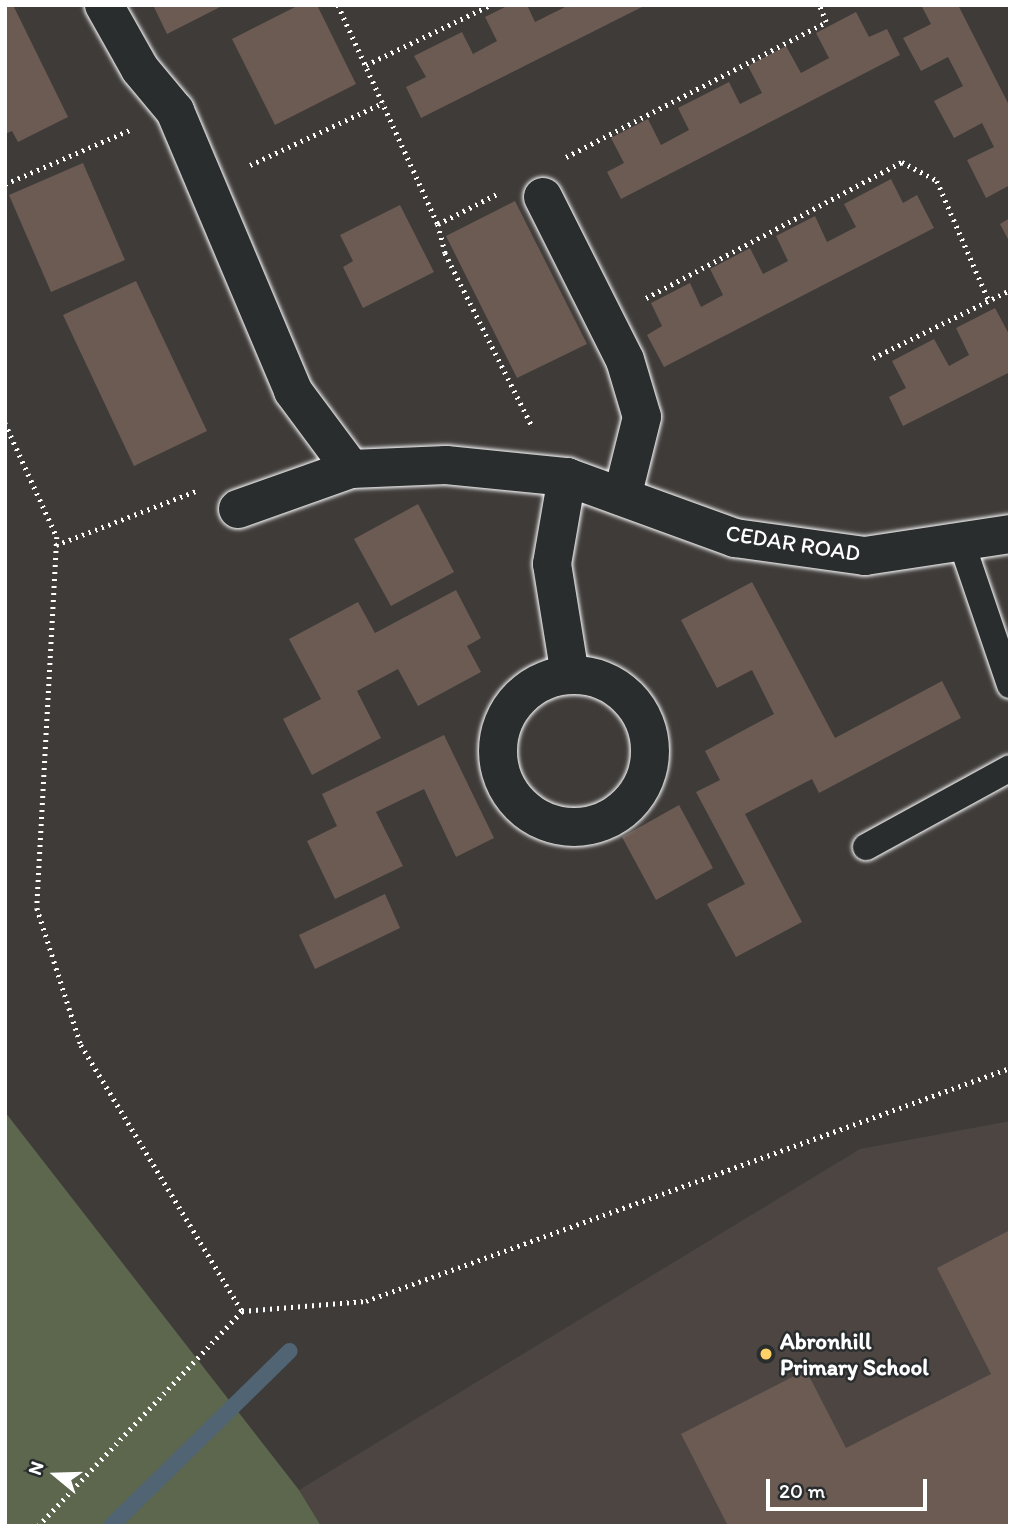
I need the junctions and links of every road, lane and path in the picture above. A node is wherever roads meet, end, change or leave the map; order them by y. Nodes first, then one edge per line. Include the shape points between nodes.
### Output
1 (104, 5) edge
2 (338, 5) edge
3 (490, 5) edge
4 (819, 5) edge
5 (366, 65) junction
6 (383, 103) junction
7 (174, 111) junction
8 (558, 162) dead end
9 (5, 184) edge
10 (206, 185) junction
11 (526, 192) joint
12 (438, 224) junction
13 (1010, 290) edge
14 (989, 301) junction
15 (605, 320) junction
16 (873, 358) dead end
17 (5, 422) edge
18 (351, 469) junction
19 (522, 472) junction
20 (567, 477) junction
21 (622, 497) junction
22 (239, 509) joint
23 (1010, 534) edge
24 (962, 544) junction
25 (56, 545) junction
26 (570, 674) dead end
27 (1010, 685) edge
28 (1010, 768) edge
29 (866, 847) dead end
30 (1010, 1068) edge
31 (242, 1311) junction
32 (38, 1526) edge

1 - 7 street via 140,69
2 - 5 path
3 - 5 path
4 - 8 path via 826,22
5 - 6 path
6 - 10 path
6 - 12 path
7 - 9 path
7 - 10 street
10 - 18 street via 293,391
11 - 12 path
11 - 15 street
12 - 19 path via 445,253 532,425
13 - 14 path
14 - 15 path via 937,181 902,162
14 - 16 path
15 - 21 street via 642,417
17 - 25 path
18 - 19 street, CEDAR ROAD via 446,465
18 - 22 street, CEDAR ROAD
19 - 20 street, CEDAR ROAD
20 - 21 street, CEDAR ROAD
20 - 26 street via 552,564
21 - 24 street, CEDAR ROAD via 735,538 865,556
22 - 25 path via 193,490
23 - 24 street, CEDAR ROAD
24 - 27 lane
25 - 31 path via 37,908 81,1045
28 - 29 lane
30 - 31 path via 366,1301
31 - 32 path

